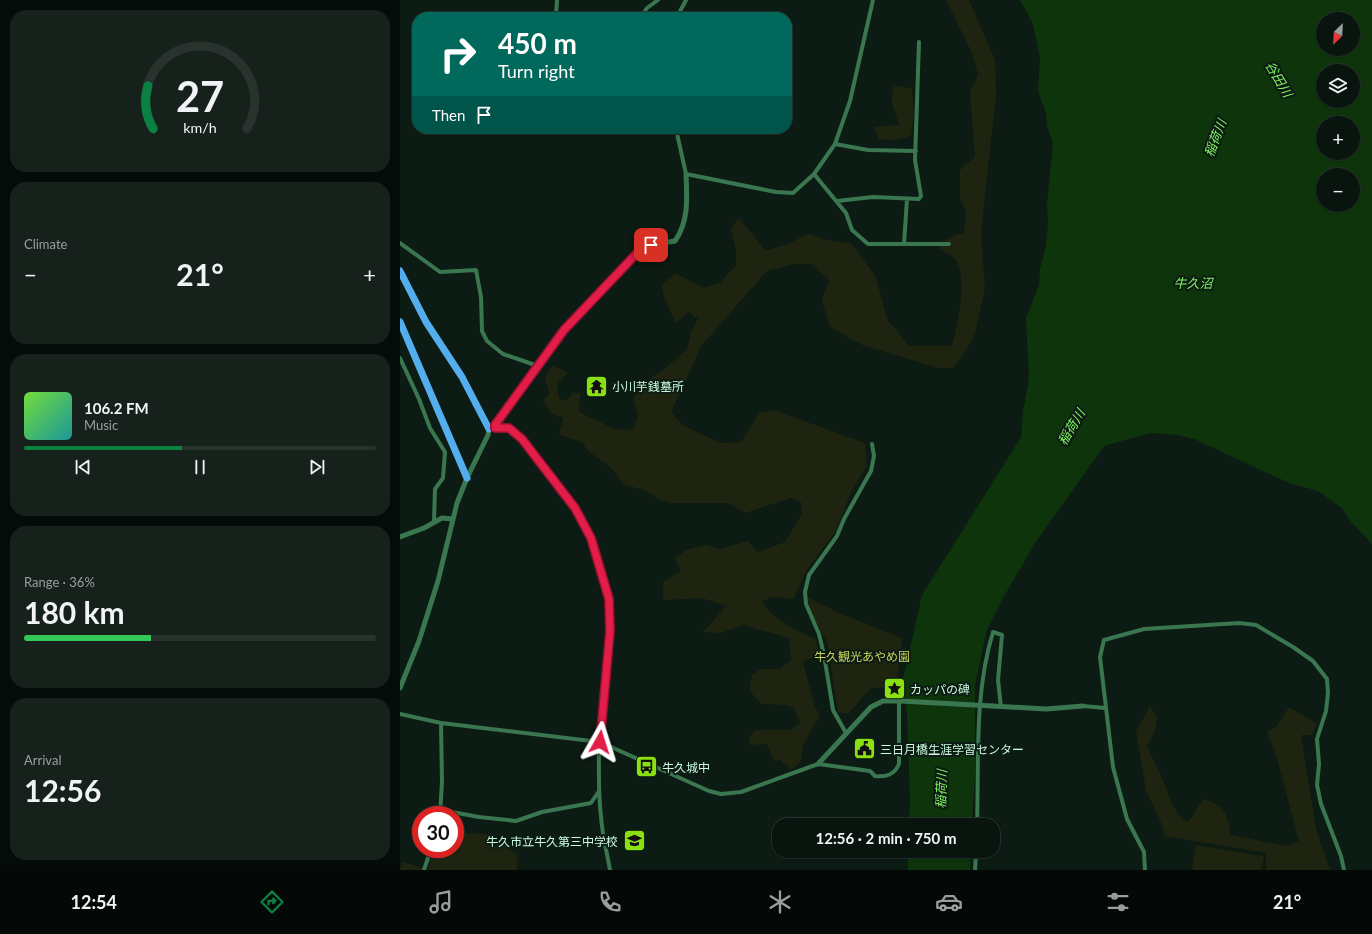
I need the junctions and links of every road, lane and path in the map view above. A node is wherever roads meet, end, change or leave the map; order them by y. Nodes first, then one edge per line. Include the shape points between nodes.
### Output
1 (557, 0) edge
2 (658, 0) edge
3 (686, 0) edge
4 (872, 0) edge
5 (556, 12) edge
6 (644, 12) edge
7 (680, 12) edge
8 (919, 42) dead end
9 (677, 134) edge
10 (835, 144) junction
11 (916, 151) junction
12 (686, 174) junction
13 (814, 174) junction
14 (907, 199) junction
15 (838, 201) junction
16 (400, 243) edge
17 (904, 244) junction
18 (949, 244) dead end
19 (400, 271) edge
20 (400, 322) edge
21 (400, 358) edge
22 (538, 366) junction
23 (492, 428) junction
24 (872, 444) dead end
25 (467, 478) junction
26 (452, 519) junction
27 (434, 521) junction
28 (400, 537) edge
29 (400, 688) edge
30 (900, 701) junction
31 (1082, 706) joint
32 (1001, 707) junction
33 (1105, 708) junction
34 (400, 714) edge
35 (441, 723) junction
36 (846, 734) junction
37 (600, 742) junction
38 (818, 764) junction
39 (599, 791) junction
40 (441, 806) edge
41 (464, 814) edge
42 (977, 818) edge
43 (428, 858) edge
44 (976, 858) edge
45 (424, 870) edge
46 (610, 870) edge
47 (975, 870) edge
48 (1145, 870) edge
49 (1344, 870) edge

1 - 5 street
2 - 6 street
3 - 7 street
4 - 10 street via 850,101
8 - 11 street
9 - 12 street
10 - 11 street via 868,150
10 - 13 street
11 - 14 street via 921,196 919,199
12 - 13 street via 793,193
12 - 22 street via 685,218 675,241 651,245 638,252 564,330
13 - 15 street
14 - 15 street via 873,197
14 - 17 street
15 - 17 street via 852,230 868,244
16 - 22 street via 440,272 476,270 481,298 482,331 487,341 503,354
17 - 18 street
19 - 23 highway via 426,322
20 - 25 highway
21 - 27 street via 430,428 445,452 443,478 435,489
22 - 23 street
23 - 25 street
23 - 37 street via 509,428 522,439 575,508 591,538 609,599 610,631
24 - 36 street via 874,456 871,471 837,536 809,575 805,592 806,604 819,634 824,655 833,710
25 - 26 street
26 - 27 street via 442,518
26 - 29 street via 438,581 419,641
27 - 28 street via 424,528
30 - 32 street, bridge
30 - 36 street via 883,701 871,707
30 - 38 street via 899,764 896,771 884,777 875,776 870,771
31 - 32 street via 1046,709
31 - 33 street
32 - 42 street via 998,680 1002,635 993,632 981,684
33 - 48 street via 1113,767 1127,819 1144,852
33 - 49 street via 1100,657 1104,640 1144,629 1239,623 1256,625 1294,646 1313,661 1327,678 1326,711 1317,739 1317,785
34 - 35 street
35 - 37 street
35 - 40 street
36 - 38 street
37 - 38 street via 721,794 741,792
37 - 39 street
39 - 41 street via 591,803 542,812 516,821
39 - 46 street
43 - 45 street
44 - 47 street

